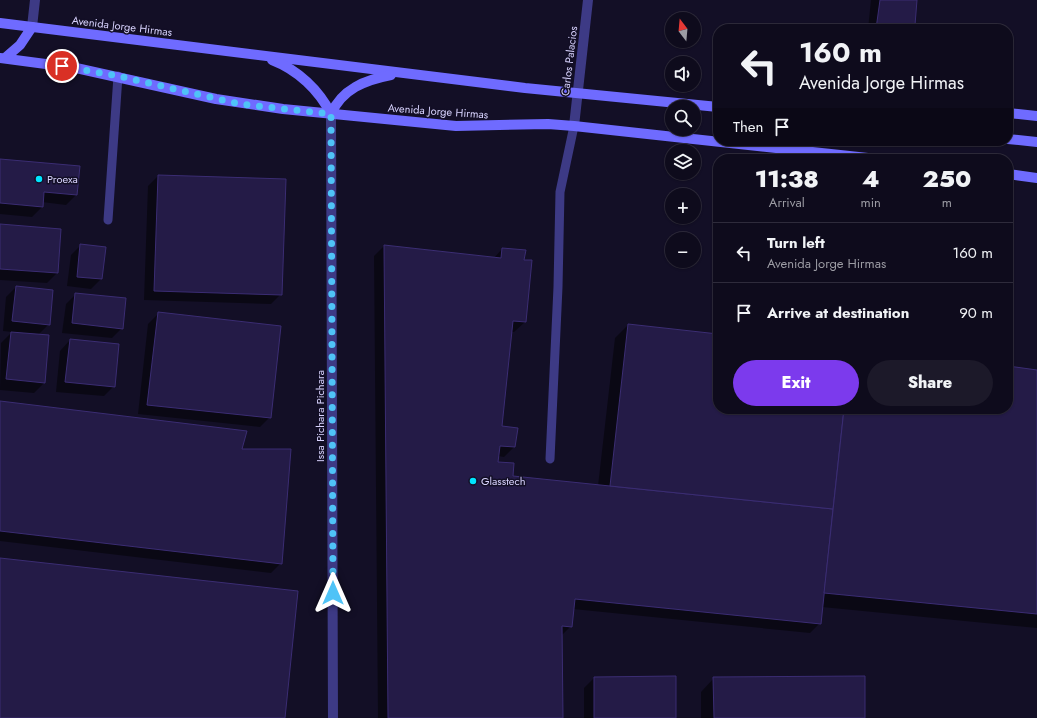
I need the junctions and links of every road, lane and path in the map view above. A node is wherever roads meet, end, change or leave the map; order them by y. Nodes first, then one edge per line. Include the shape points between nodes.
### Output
1 (35, 0) edge
2 (588, 0) edge
3 (0, 23) edge
4 (32, 27) junction
5 (262, 56) junction
6 (2, 58) edge
7 (400, 73) junction
8 (118, 76) junction
9 (577, 94) junction
10 (713, 106) edge
11 (331, 114) junction
12 (1013, 114) edge
13 (1037, 116) edge
14 (574, 126) junction
15 (1013, 140) edge
16 (713, 141) edge
17 (1037, 142) edge
18 (758, 146) edge
19 (831, 154) edge
20 (1013, 175) edge
21 (1037, 178) edge
22 (108, 220) dead end
23 (550, 459) dead end
24 (333, 718) edge

1 - 4 street
2 - 9 street, Carlos Palacios
3 - 4 street, Avenida Jorge Hirmas
4 - 5 street, Avenida Jorge Hirmas
4 - 6 street via 20,45
5 - 7 street, Avenida Jorge Hirmas
5 - 11 street via 289,68 301,77 318,94
6 - 8 street, Avenida Jorge Hirmas
7 - 9 street, Avenida Jorge Hirmas
7 - 11 street via 381,76 355,86 340,97
8 - 11 street, Avenida Jorge Hirmas via 240,104
8 - 22 lane
9 - 10 street, Avenida Jorge Hirmas
9 - 14 street, Carlos Palacios
11 - 14 street, Avenida Jorge Hirmas via 456,126
11 - 24 street, Issa Pichara Pichara
12 - 13 street
14 - 16 street, Avenida Jorge Hirmas
14 - 23 lane via 560,192
15 - 17 street
18 - 19 street, Avenida Jorge Hirmas
20 - 21 street

